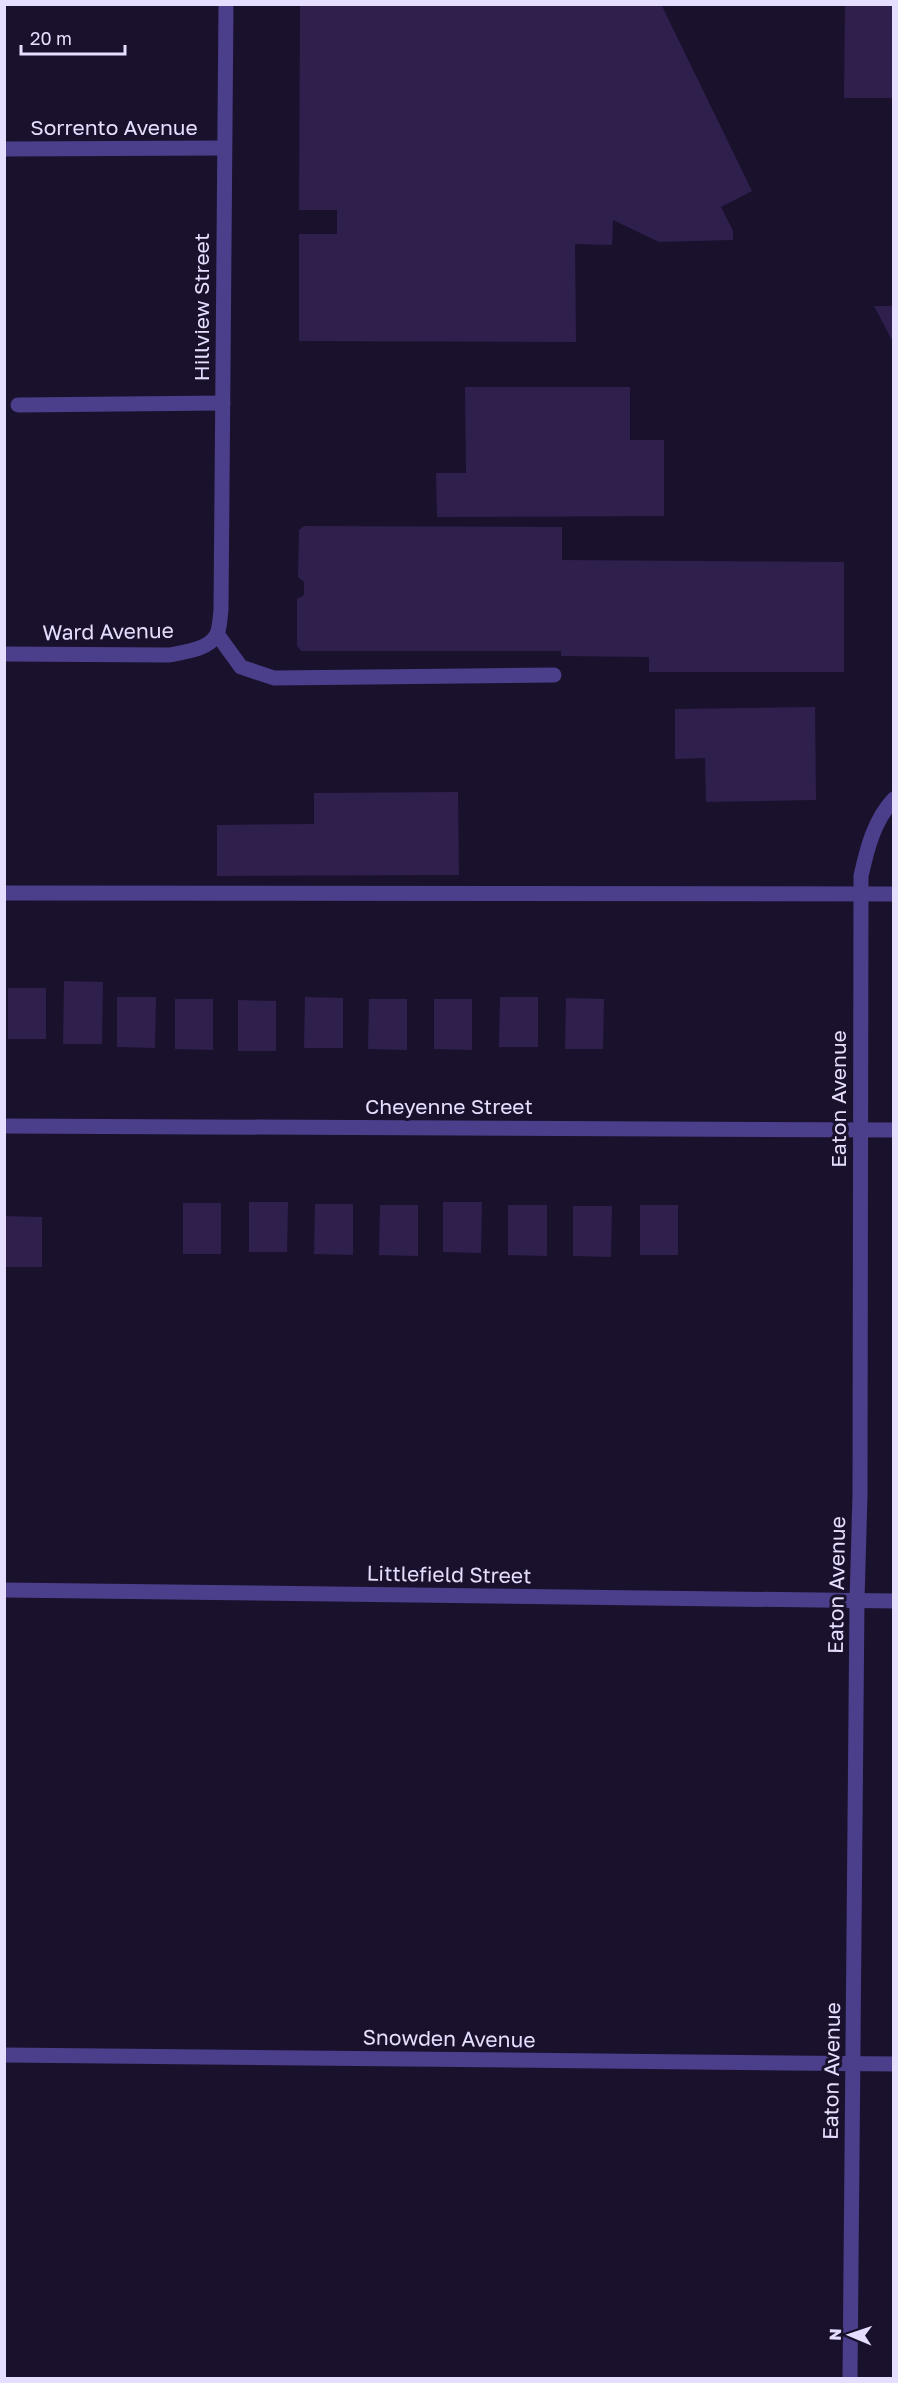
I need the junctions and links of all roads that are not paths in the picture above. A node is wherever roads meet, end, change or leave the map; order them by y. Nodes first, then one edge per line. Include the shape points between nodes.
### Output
1 (226, 4) edge
2 (224, 148) junction
3 (4, 149) edge
4 (223, 403) junction
5 (18, 405) dead end
6 (217, 634) junction
7 (4, 654) edge
8 (554, 675) dead end
9 (894, 799) edge
10 (4, 892) edge
11 (894, 894) edge
12 (861, 895) junction
13 (4, 1126) edge
14 (859, 1130) junction
15 (894, 1130) edge
16 (4, 1590) edge
17 (857, 1601) junction
18 (894, 1601) edge
19 (4, 2055) edge
20 (853, 2064) junction
21 (894, 2064) edge
22 (850, 2379) edge

1 - 2 street, Hillview Street
2 - 3 street, Sorrento Avenue
2 - 4 street, Hillview Street
4 - 5 street
4 - 6 street, Hillview Street via 221,610
6 - 7 street, Ward Avenue via 209,644 169,655
6 - 8 street via 241,667 274,678
9 - 12 street, Eaton Avenue via 878,821 867,848
10 - 12 street
11 - 12 street
12 - 14 street, Eaton Avenue
13 - 14 street, Cheyenne Street
14 - 15 street, Cheyenne Street
14 - 17 street, Eaton Avenue
16 - 17 street, Littlefield Street
17 - 18 street, Littlefield Street
17 - 20 street, Eaton Avenue
19 - 20 street, Snowden Avenue
20 - 21 street, Snowden Avenue
20 - 22 street, Eaton Avenue

